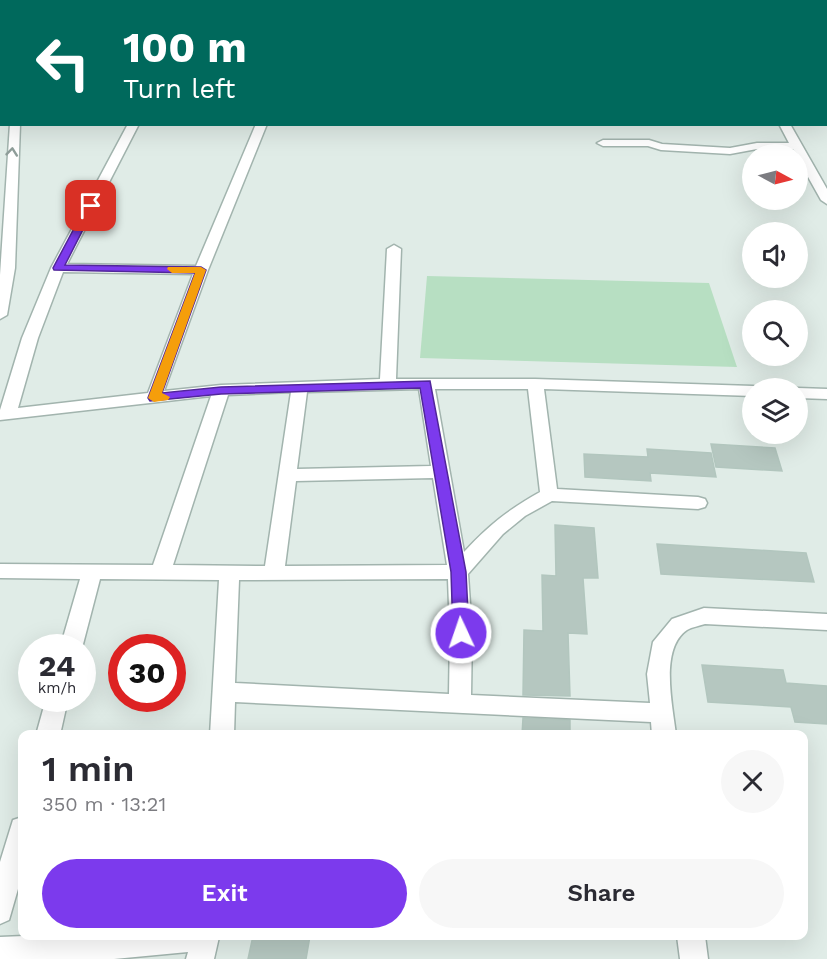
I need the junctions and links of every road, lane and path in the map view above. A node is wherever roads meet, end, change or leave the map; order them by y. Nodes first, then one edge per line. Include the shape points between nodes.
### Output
1 (15, 126) edge
2 (133, 126) edge
3 (261, 126) edge
4 (785, 126) edge
5 (603, 143) dead end
6 (795, 144) edge
7 (742, 149) edge
8 (808, 167) edge
9 (827, 200) edge
10 (394, 249) dead end
11 (58, 268) junction
12 (201, 270) junction
13 (0, 315) edge
14 (388, 384) junction
15 (426, 384) junction
16 (535, 384) junction
17 (300, 387) junction
18 (221, 390) junction
19 (742, 392) edge
20 (808, 393) edge
21 (827, 394) edge
22 (154, 398) junction
23 (4, 414) edge
24 (442, 472) junction
25 (289, 475) junction
26 (549, 495) junction
27 (698, 503) dead end
28 (92, 570) junction
29 (0, 571) edge
30 (161, 572) junction
31 (458, 572) junction
32 (229, 573) junction
33 (274, 573) junction
34 (827, 622) edge
35 (75, 634) edge
36 (225, 692) junction
37 (460, 704) junction
38 (54, 712) edge
39 (662, 724) edge
40 (49, 730) edge
41 (222, 730) edge
42 (18, 843) edge
43 (0, 911) edge
44 (692, 940) edge
45 (203, 944) edge
46 (0, 951) edge
47 (694, 959) edge

13 -> 1 street via 10,241
2 - 11 street
3 - 12 street
4 - 6 street
5 - 7 street
8 - 9 street
10 - 14 street
11 - 12 street
11 - 23 street
12 - 22 street
14 - 15 street
14 - 17 street
15 - 16 street
15 - 24 street
16 - 19 street
16 - 26 street
17 - 18 street
17 - 25 street
18 - 22 street
18 - 30 street
20 - 21 street
22 - 23 street
24 - 25 street
24 - 31 street
25 - 33 street
26 - 27 street
26 - 31 street via 496,529
28 - 29 street
28 - 30 street
28 - 35 street
30 - 32 street
31 - 33 street
31 - 37 street
32 - 33 street
32 - 36 street
34 - 39 street via 704,616 679,625 664,642 658,674
36 - 37 street
36 - 41 street
37 - 39 street
38 - 40 street
42 - 43 street
44 - 47 street
45 - 46 street

